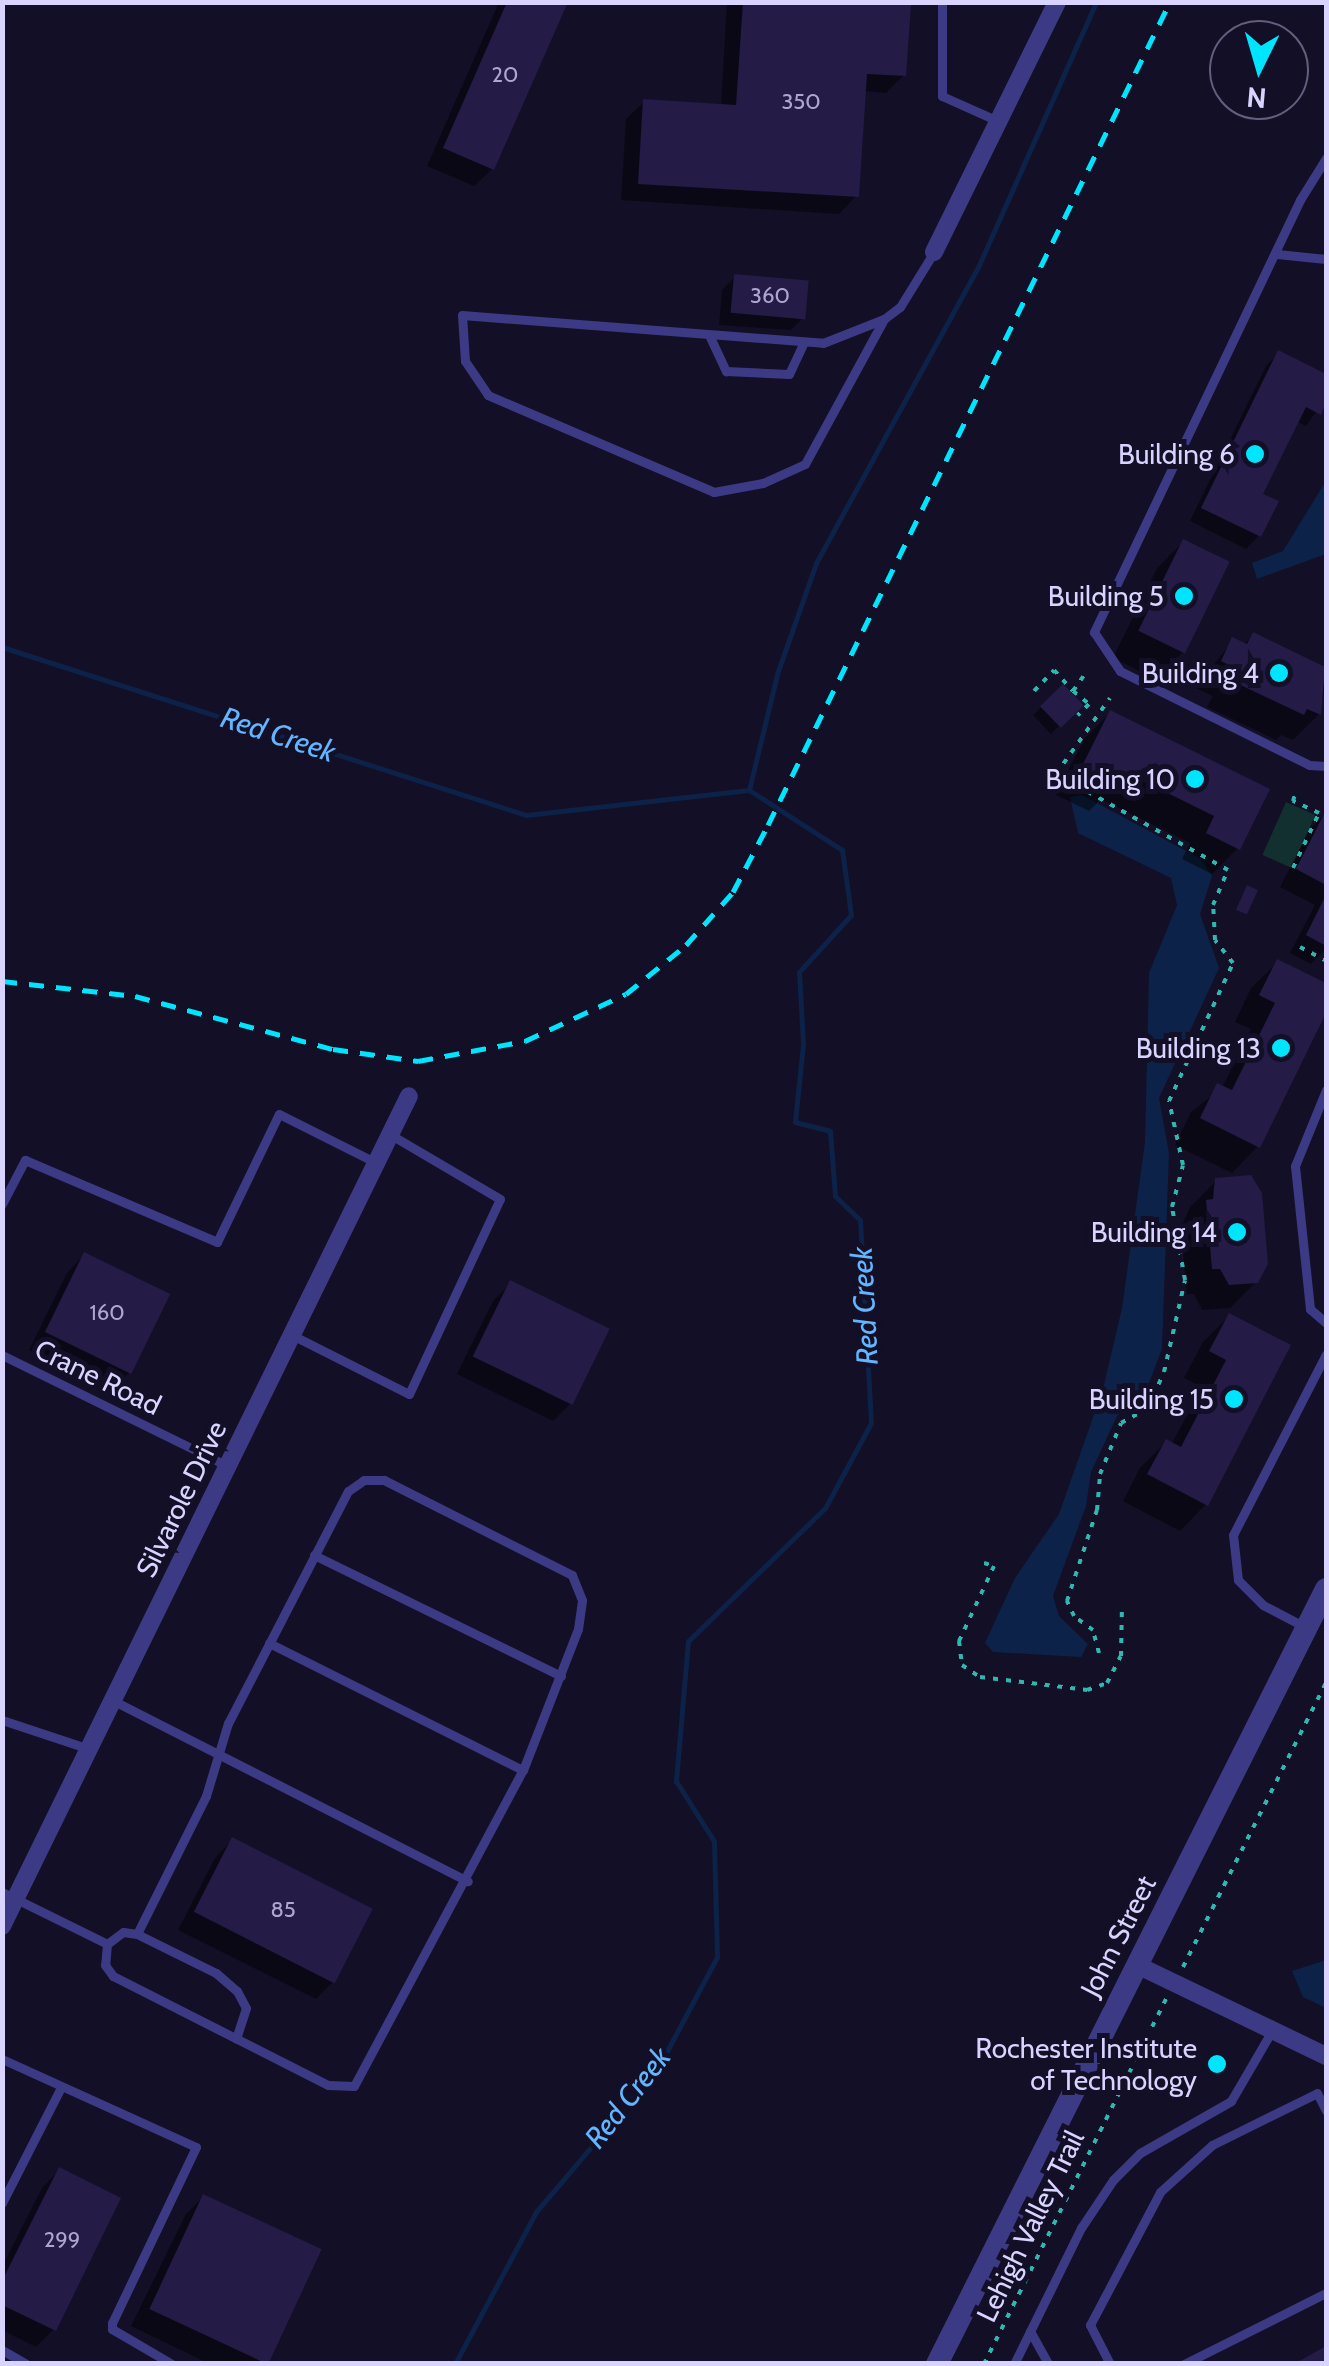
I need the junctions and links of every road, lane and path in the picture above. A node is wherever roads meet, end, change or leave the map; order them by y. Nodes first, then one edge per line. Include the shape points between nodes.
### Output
1 (942, 2) edge
2 (1057, 2) edge
3 (998, 121) junction
4 (1326, 158) edge
5 (934, 252) joint
6 (1277, 254) junction
7 (1326, 259) edge
8 (884, 320) junction
9 (710, 337) junction
10 (804, 342) junction
11 (1086, 674) dead end
12 (1034, 690) dead end
13 (1073, 690) junction
14 (1110, 698) dead end
15 (1078, 716) dead end
16 (1326, 766) edge
17 (1296, 791) dead end
18 (1293, 868) dead end
19 (1300, 947) dead end
20 (1326, 961) edge
21 (1326, 1090) edge
22 (409, 1096) dead end
23 (390, 1135) junction
24 (375, 1162) junction
25 (2, 1204) edge
26 (1326, 1323) edge
27 (292, 1335) junction
28 (1326, 1354) edge
29 (2, 1355) edge
30 (228, 1466) junction
31 (314, 1554) junction
32 (984, 1563) dead end
33 (1326, 1589) edge
34 (1122, 1606) dead end
35 (1307, 1628) junction
36 (269, 1642) junction
37 (1099, 1653) dead end
38 (561, 1676) junction
39 (1326, 1683) edge
40 (113, 1701) junction
41 (2, 1720) edge
42 (90, 1748) junction
43 (215, 1754) junction
44 (522, 1770) junction
45 (468, 1882) junction
46 (9, 1896) edge
47 (2, 1926) edge
48 (136, 1934) junction
49 (107, 1944) junction
50 (1136, 1965) junction
51 (1180, 1971) dead end
52 (1166, 1999) dead end
53 (1270, 2034) junction
54 (236, 2038) junction
55 (1326, 2056) edge
56 (2, 2059) edge
57 (61, 2087) junction
58 (1326, 2110) edge
59 (2, 2203) edge
60 (1326, 2293) edge
61 (1030, 2331) junction
62 (2, 2350) edge
63 (26, 2364) edge
64 (172, 2364) edge
65 (938, 2364) edge
66 (984, 2364) edge
67 (1014, 2364) edge
68 (1048, 2364) edge
69 (1110, 2364) edge
70 (1184, 2364) edge

1 - 3 lane via 942,96
2 - 3 street
3 - 5 street
4 - 6 lane
5 - 8 lane via 900,307
6 - 7 lane
6 - 16 lane via 1094,632 1120,671 1309,765
8 - 9 lane via 805,464 763,483 714,492 488,395 466,361 462,315
8 - 10 lane via 858,333
9 - 10 lane
9 - 10 lane via 726,370 789,374
11 - 13 path
12 - 13 path via 1054,670
13 - 15 path via 1089,704
14 - 37 path via 1056,774 1228,870 1214,905 1215,940 1232,963 1169,1101 1184,1165 1172,1206 1186,1280 1164,1372 1148,1408 1122,1423 1114,1440 1067,1601 1092,1630
17 - 18 path via 1293,800 1319,813
19 - 20 path
21 - 26 lane via 1295,1166 1310,1309
22 - 23 street, Silvarole Drive
23 - 24 street, Silvarole Drive
23 - 27 lane via 500,1199 409,1394
24 - 25 lane via 279,1114 217,1242 25,1160
24 - 27 street, Silvarole Drive
27 - 30 street, Silvarole Drive
28 - 35 lane via 1233,1535 1238,1580 1262,1605
29 - 30 lane, Crane Road
30 - 40 street, Silvarole Drive
31 - 36 lane
31 - 38 lane
31 - 38 lane via 348,1492 364,1480 384,1480 572,1575 582,1600
32 - 34 path via 994,1566 959,1641 962,1665 980,1677 1087,1690 1107,1682 1121,1656
33 - 35 street, John Street
35 - 50 street, John Street
36 - 43 lane
36 - 44 lane
38 - 44 lane
39 - 51 path
40 - 42 street, Silvarole Drive
40 - 43 lane
41 - 42 lane
42 - 46 street, Silvarole Drive
43 - 45 lane
43 - 48 lane via 206,1796
44 - 45 lane
45 - 54 lane via 354,2086 328,2085
46 - 47 street, Silvarole Drive
46 - 49 lane
48 - 49 lane via 123,1932
48 - 54 lane via 216,1973 236,1991 246,2008
49 - 54 lane via 105,1965 113,1976
50 - 53 street
50 - 65 street, John Street
52 - 66 path, Lehigh Valley Trail
53 - 55 street
53 - 61 lane via 1232,2101 1140,2153 1113,2180
56 - 57 lane
57 - 59 lane
57 - 64 lane via 196,2147 112,2323
58 - 69 lane via 1317,2093 1212,2145 1160,2192 1090,2325
60 - 70 lane
61 - 67 lane
61 - 68 lane
62 - 63 lane

